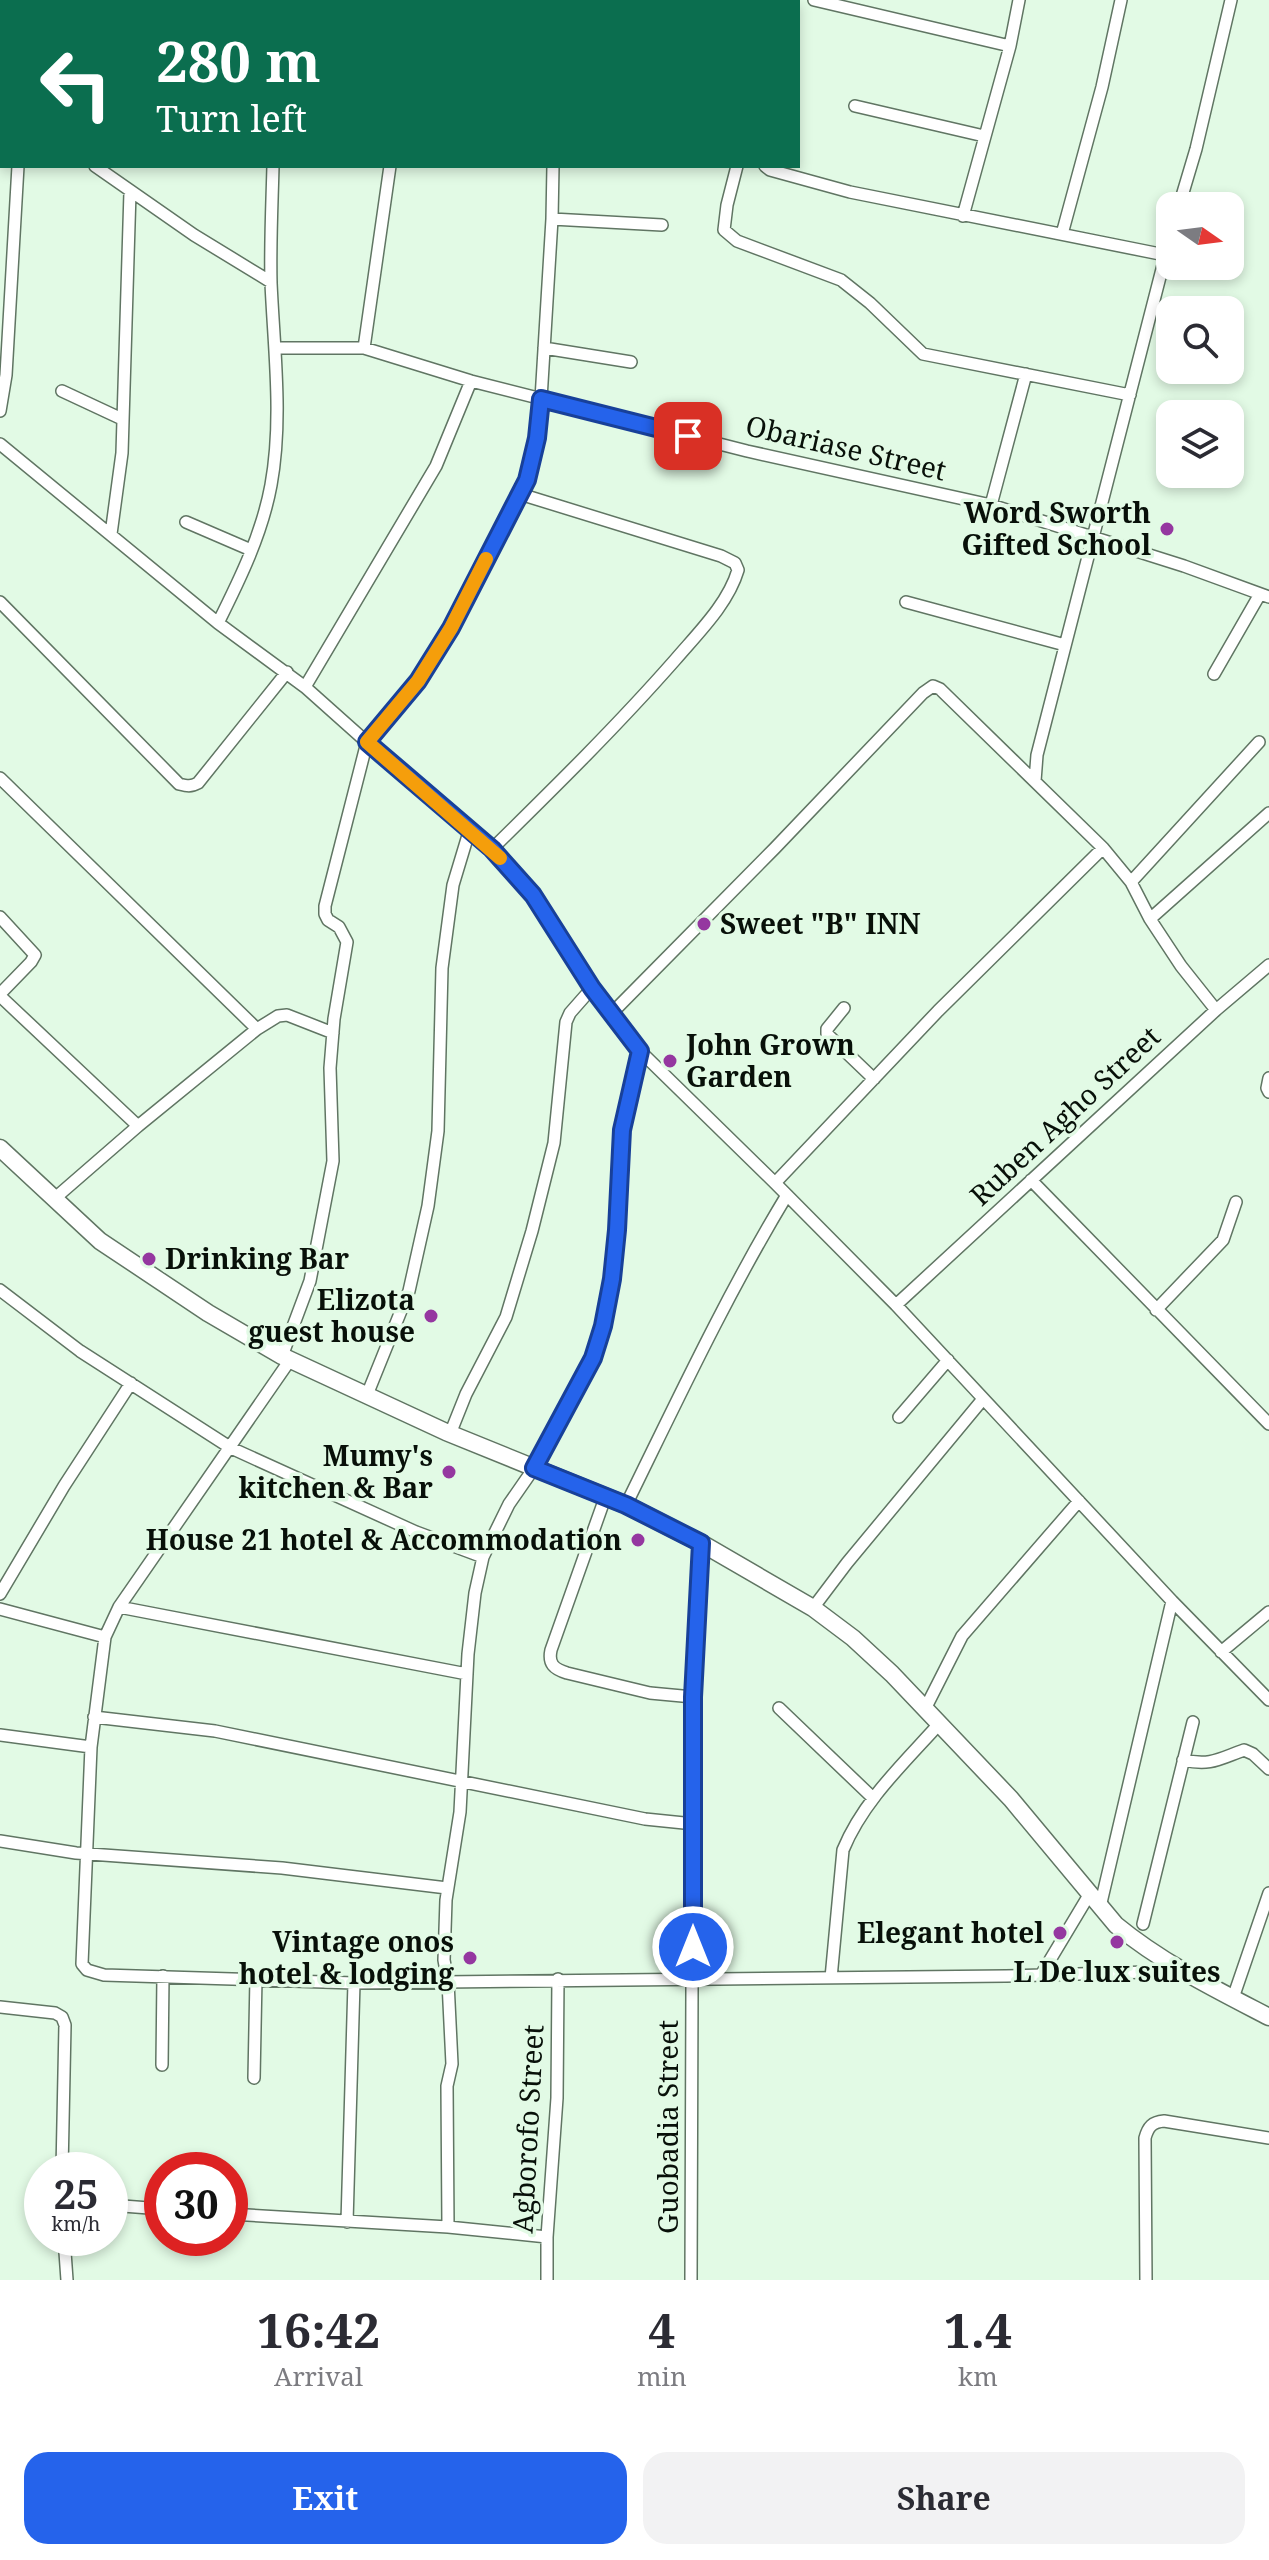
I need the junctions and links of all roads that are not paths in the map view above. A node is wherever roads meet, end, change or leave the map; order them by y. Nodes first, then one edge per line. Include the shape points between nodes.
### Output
1 (814, 0) edge
2 (1019, 0) edge
3 (1121, 0) edge
4 (1231, 0) edge
5 (1010, 46) junction
6 (855, 106) dead end
7 (984, 136) junction
8 (18, 168) edge
9 (98, 168) edge
10 (273, 168) edge
11 (390, 168) edge
12 (553, 168) edge
13 (737, 168) edge
14 (768, 168) edge
15 (130, 192) junction
16 (1183, 192) edge
17 (963, 216) junction
18 (552, 219) junction
19 (662, 225) dead end
20 (1062, 234) junction
21 (1156, 253) edge
22 (1159, 280) edge
23 (271, 282) junction
24 (275, 348) junction
25 (364, 348) junction
26 (544, 348) junction
27 (631, 362) dead end
28 (1026, 374) junction
29 (471, 381) junction
30 (62, 391) dead end
31 (1130, 395) junction
32 (541, 399) junction
33 (0, 411) edge
34 (122, 419) junction
35 (0, 444) edge
36 (520, 494) junction
37 (991, 505) junction
38 (186, 522) dead end
39 (111, 534) junction
40 (1092, 539) junction
41 (251, 550) junction
42 (1265, 596) edge
43 (0, 602) edge
44 (906, 602) dead end
45 (218, 623) junction
46 (1065, 645) junction
47 (287, 672) junction
48 (1214, 674) dead end
49 (305, 687) junction
50 (367, 742) junction
51 (1259, 742) dead end
52 (0, 778) edge
53 (1035, 781) junction
54 (1269, 813) edge
55 (469, 832) junction
56 (1103, 848) junction
57 (492, 849) junction
58 (1131, 882) junction
59 (0, 917) edge
60 (1150, 919) junction
61 (1269, 965) edge
62 (592, 988) junction
63 (0, 995) edge
64 (844, 1008) dead end
65 (1216, 1010) junction
66 (611, 1014) junction
67 (257, 1029) junction
68 (333, 1033) junction
69 (640, 1051) junction
70 (1269, 1078) edge
71 (874, 1079) junction
72 (1269, 1092) edge
73 (138, 1126) junction
74 (0, 1148) edge
75 (1031, 1180) junction
76 (775, 1183) junction
77 (787, 1195) junction
78 (54, 1199) junction
79 (1236, 1202) dead end
80 (0, 1290) edge
81 (896, 1305) junction
82 (1156, 1310) junction
83 (286, 1358) junction
84 (948, 1360) junction
85 (131, 1383) junction
86 (367, 1395) junction
87 (983, 1399) junction
88 (899, 1417) dead end
89 (1269, 1424) edge
90 (450, 1434) junction
91 (231, 1448) junction
92 (534, 1468) junction
93 (605, 1498) junction
94 (1079, 1501) junction
95 (626, 1505) junction
96 (701, 1543) junction
97 (483, 1557) junction
98 (0, 1594) edge
99 (1172, 1601) junction
100 (119, 1607) junction
101 (813, 1608) junction
102 (0, 1609) edge
103 (1269, 1612) edge
104 (105, 1637) junction
105 (1221, 1652) junction
106 (467, 1674) junction
107 (693, 1697) junction
108 (1269, 1700) edge
109 (779, 1708) dead end
110 (925, 1709) junction
111 (94, 1717) junction
112 (1193, 1722) dead end
113 (939, 1724) junction
114 (0, 1735) edge
115 (91, 1747) junction
116 (1183, 1760) junction
117 (1269, 1769) edge
118 (462, 1782) junction
119 (873, 1798) junction
120 (694, 1824) junction
121 (0, 1841) edge
122 (86, 1854) junction
123 (447, 1888) junction
124 (1269, 1893) edge
125 (1094, 1901) junction
126 (1143, 1924) dead end
127 (1183, 1971) junction
128 (1041, 1975) junction
129 (163, 1976) junction
130 (256, 1978) junction
131 (692, 1978) junction
132 (831, 1978) junction
133 (558, 1979) junction
134 (448, 1982) junction
135 (354, 1983) junction
136 (1233, 1998) junction
137 (0, 2007) edge
138 (1269, 2017) edge
139 (162, 2065) dead end
140 (254, 2078) dead end
141 (1269, 2138) edge
142 (62, 2152) edge
143 (248, 2215) edge
144 (347, 2222) junction
145 (448, 2227) junction
146 (547, 2237) junction
147 (65, 2256) edge
148 (67, 2280) edge
149 (547, 2280) edge
150 (691, 2280) edge
151 (1146, 2280) edge

1 - 5 street
2 - 5 street
3 - 20 street
4 - 16 street
5 - 7 street
6 - 7 street
7 - 17 street
8 - 33 street
9 - 15 street
10 - 23 street
11 - 25 street
12 - 18 street
13 - 28 street via 724,230 737,241 841,280 923,354
14 - 17 street
15 - 23 street
15 - 34 street
17 - 20 street
18 - 19 street
18 - 26 street
20 - 21 street
22 - 31 street
23 - 24 street
24 - 25 street, Obariase Street
24 - 41 street via 275,464
25 - 29 street, Obariase Street
26 - 27 street
26 - 32 street
28 - 31 street
28 - 37 street
29 - 32 street, Obariase Street
29 - 49 street via 436,466
30 - 34 street
31 - 40 street
32 - 36 street via 537,438
32 - 37 street, Obariase Street
34 - 39 street
35 - 39 street
36 - 50 street via 451,628 418,681
36 - 57 street via 721,556 738,570 729,592 701,629 622,720
37 - 40 street, Obariase Street
38 - 41 street
39 - 45 street
40 - 42 street, Obariase Street
40 - 46 street
41 - 45 street
42 - 48 street
43 - 47 street via 179,784 198,783
44 - 46 street
45 - 47 street
46 - 53 street
47 - 49 street
49 - 50 street
50 - 55 street
50 - 68 street via 325,906 328,920 347,942
51 - 58 street
52 - 67 street
53 - 56 street
53 - 66 street via 940,689 928,688
54 - 60 street
55 - 57 street
55 - 86 street via 453,885 442,968 438,1131 428,1206 409,1291
56 - 58 street
56 - 71 street
57 - 62 street via 533,895
58 - 60 street
59 - 63 street via 35,955
60 - 65 street
61 - 65 street, Ruben Agho Street
62 - 66 street
62 - 90 street via 566,1022 554,1143 506,1317
63 - 73 street
64 - 71 street via 827,1034
65 - 75 street, Ruben Agho Street
66 - 69 street
67 - 68 street via 287,1015
67 - 73 street
68 - 83 street via 333,1161 310,1281
69 - 76 street
69 - 92 street via 622,1130 617,1230 603,1326 588,1370
70 - 72 street
71 - 76 street
73 - 78 street
74 - 78 street
75 - 81 street, Ruben Agho Street
75 - 82 street
76 - 77 street
77 - 81 street
77 - 95 street
78 - 83 street via 131,1263
79 - 82 street via 1223,1240
80 - 85 street
81 - 84 street
82 - 89 street
83 - 86 street
83 - 91 street
84 - 87 street
84 - 88 street
85 - 91 street
85 - 98 street
86 - 90 street
87 - 94 street
87 - 101 street
90 - 92 street
91 - 97 street
91 - 100 street
92 - 93 street
92 - 97 street
93 - 95 street
93 - 107 street via 551,1650 551,1664 567,1673 650,1693
94 - 99 street
94 - 110 street via 962,1636
95 - 96 street
96 - 101 street
96 - 107 street, Guobadia Street
97 - 106 street
99 - 105 street
99 - 125 street
100 - 104 street
100 - 106 street
101 - 110 street
102 - 104 street
103 - 105 street
104 - 111 street
105 - 108 street
106 - 118 street
107 - 120 street, Guobadia Street
109 - 119 street
110 - 113 street
111 - 115 street
111 - 118 street via 215,1731
112 - 116 street
113 - 119 street
113 - 125 street via 1011,1799
114 - 115 street
115 - 122 street
116 - 117 street via 1211,1763 1244,1750
116 - 126 street
118 - 120 street
118 - 123 street
119 - 132 street via 843,1850
120 - 131 street, Guobadia Street
121 - 122 street
122 - 123 street via 282,1868
122 - 129 street via 82,1964 104,1975
123 - 134 street
124 - 136 street
125 - 127 street via 1133,1939
125 - 128 street
127 - 128 street
127 - 136 street
128 - 132 street
129 - 130 street
129 - 139 street
130 - 135 street
130 - 140 street
131 - 132 street
131 - 133 street
131 - 150 street, Guobadia Street
133 - 134 street
133 - 146 street, Agborofo Street via 557,2098
134 - 135 street
134 - 145 street
135 - 144 street
136 - 138 street
137 - 142 street via 62,2017
141 - 151 street via 1164,2121 1147,2129
143 - 144 street
144 - 145 street
145 - 146 street
146 - 149 street, Agborofo Street
147 - 148 street

